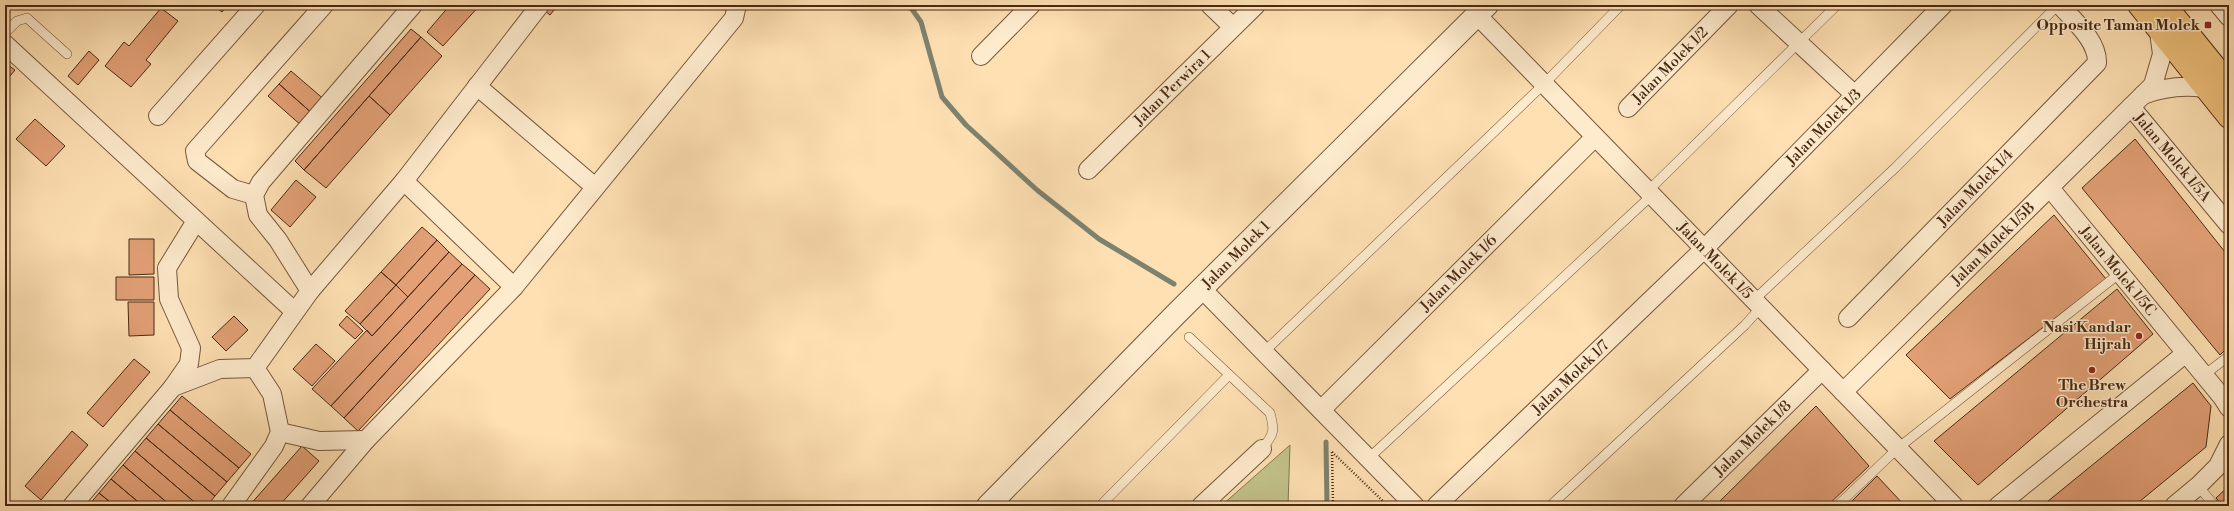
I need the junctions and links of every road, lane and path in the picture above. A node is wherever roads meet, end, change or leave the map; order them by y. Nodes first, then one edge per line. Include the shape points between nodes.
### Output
1 (256, 5) edge
2 (324, 5) edge
3 (414, 5) edge
4 (540, 5) edge
5 (737, 5) edge
6 (1031, 5) edge
7 (1210, 5) edge
8 (1256, 5) edge
9 (1621, 5) edge
10 (1729, 5) edge
11 (1758, 5) edge
12 (1837, 5) edge
13 (1943, 5) edge
14 (2059, 5) edge
15 (2139, 5) edge
16 (2165, 5) edge
17 (2219, 5) edge
18 (1482, 10) edge
19 (2229, 17) edge
20 (1233, 27) junction
21 (2160, 32) junction
22 (5, 33) edge
23 (1799, 43) junction
24 (5, 44) edge
25 (68, 54) dead end
26 (981, 56) dead end
27 (1544, 84) junction
28 (2229, 84) edge
29 (477, 86) junction
30 (2204, 88) junction
31 (1855, 95) junction
32 (2137, 101) junction
33 (1628, 108) dead end
34 (158, 116) dead end
35 (2229, 117) edge
36 (1595, 137) junction
37 (1088, 170) dead end
38 (404, 181) junction
39 (595, 187) junction
40 (2050, 188) junction
41 (1650, 193) junction
42 (254, 195) junction
43 (196, 221) junction
44 (2229, 225) edge
45 (1704, 249) junction
46 (2120, 273) junction
47 (514, 287) junction
48 (1202, 289) junction
49 (310, 291) junction
50 (1757, 304) junction
51 (294, 311) junction
52 (1848, 318) dead end
53 (1189, 336) dead end
54 (1264, 352) junction
55 (2186, 353) junction
56 (2229, 356) edge
57 (255, 368) junction
58 (1822, 370) junction
59 (1229, 375) junction
60 (2204, 375) junction
61 (173, 387) junction
62 (1843, 392) junction
63 (2229, 408) edge
64 (1321, 410) junction
65 (280, 432) junction
66 (366, 440) junction
67 (2229, 444) edge
68 (1262, 448) joint
69 (1898, 448) junction
70 (1369, 458) junction
71 (2198, 486) junction
72 (72, 506) edge
73 (230, 506) edge
74 (310, 506) edge
75 (988, 506) edge
76 (1100, 506) edge
77 (1201, 506) edge
78 (1333, 506) edge
79 (1388, 506) edge
80 (1415, 506) edge
81 (1436, 506) edge
82 (1550, 506) edge
83 (1684, 506) edge
84 (1837, 506) edge
85 (1954, 506) edge
86 (1998, 506) edge
87 (2174, 506) edge
88 (2215, 506) edge

1 - 34 street
2 - 42 street via 195,151 197,161 233,189
3 - 42 street via 261,182
4 - 29 street
5 - 39 street via 734,18
6 - 26 street
7 - 20 street
8 - 20 street, Jalan Perwira 1
9 - 27 lane
10 - 33 street, Jalan Molek 1/2
11 - 23 street
12 - 23 lane
13 - 31 street, Jalan Molek 1/3
14 - 50 lane
14 - 52 street, Jalan Molek 1/4 via 2093,45 2097,63
15 - 21 main road
16 - 28 main road
17 - 19 street
18 - 27 street, Jalan Molek 1/5
18 - 48 street, Jalan Molek 1
20 - 37 street, Jalan Perwira 1
21 - 30 main road
21 - 32 street, Jalan Molek 1/5B via 2162,54 2158,71 2153,85
22 - 25 lane via 17,21 26,18
23 - 31 street
23 - 41 lane
24 - 43 street
27 - 36 street, Jalan Molek 1/5
27 - 54 lane
29 - 38 street
29 - 39 street
30 - 32 street, Jalan Molek 1/5B via 2183,86 2159,89
30 - 35 main road
31 - 45 street, Jalan Molek 1/3
32 - 40 street, Jalan Molek 1/5B
32 - 44 street, Jalan Molek 1/5A
36 - 41 street, Jalan Molek 1/5
36 - 64 street, Jalan Molek 1/6
38 - 47 street
38 - 49 street
39 - 47 street
40 - 46 street, Jalan Molek 1/5C
40 - 62 street, Jalan Molek 1/5B
41 - 45 street, Jalan Molek 1/5
41 - 70 lane
42 - 49 street via 258,215 278,240
43 - 51 street
43 - 61 street via 167,268 169,299 191,348 189,364
45 - 50 street, Jalan Molek 1/5
45 - 81 street, Jalan Molek 1/7
46 - 55 street, Jalan Molek 1/5C
46 - 69 lane
47 - 66 street
48 - 54 street
48 - 75 street, Jalan Molek 1
49 - 51 street
50 - 58 street, Jalan Molek 1/5
50 - 82 lane via 1745,325
51 - 57 street
53 - 59 lane
54 - 64 street
55 - 60 street, Jalan Molek 1/5C
55 - 86 street
56 - 60 lane
57 - 61 street via 220,369
57 - 65 street via 272,394
58 - 62 street, Jalan Molek 1/5
58 - 83 street, Jalan Molek 1/8
59 - 68 lane via 1270,413 1274,425 1273,435
59 - 76 lane
60 - 63 street, Jalan Molek 1/5C
61 - 72 street
62 - 69 street, Jalan Molek 1/5
64 - 70 street
65 - 66 street via 319,440
65 - 73 street via 274,446
66 - 74 street
67 - 71 street via 2218,466
68 - 77 street
69 - 84 lane
69 - 85 street, Jalan Molek 1/5
70 - 80 street
71 - 87 street
71 - 88 lane
78 - 79 path via 1332,452

